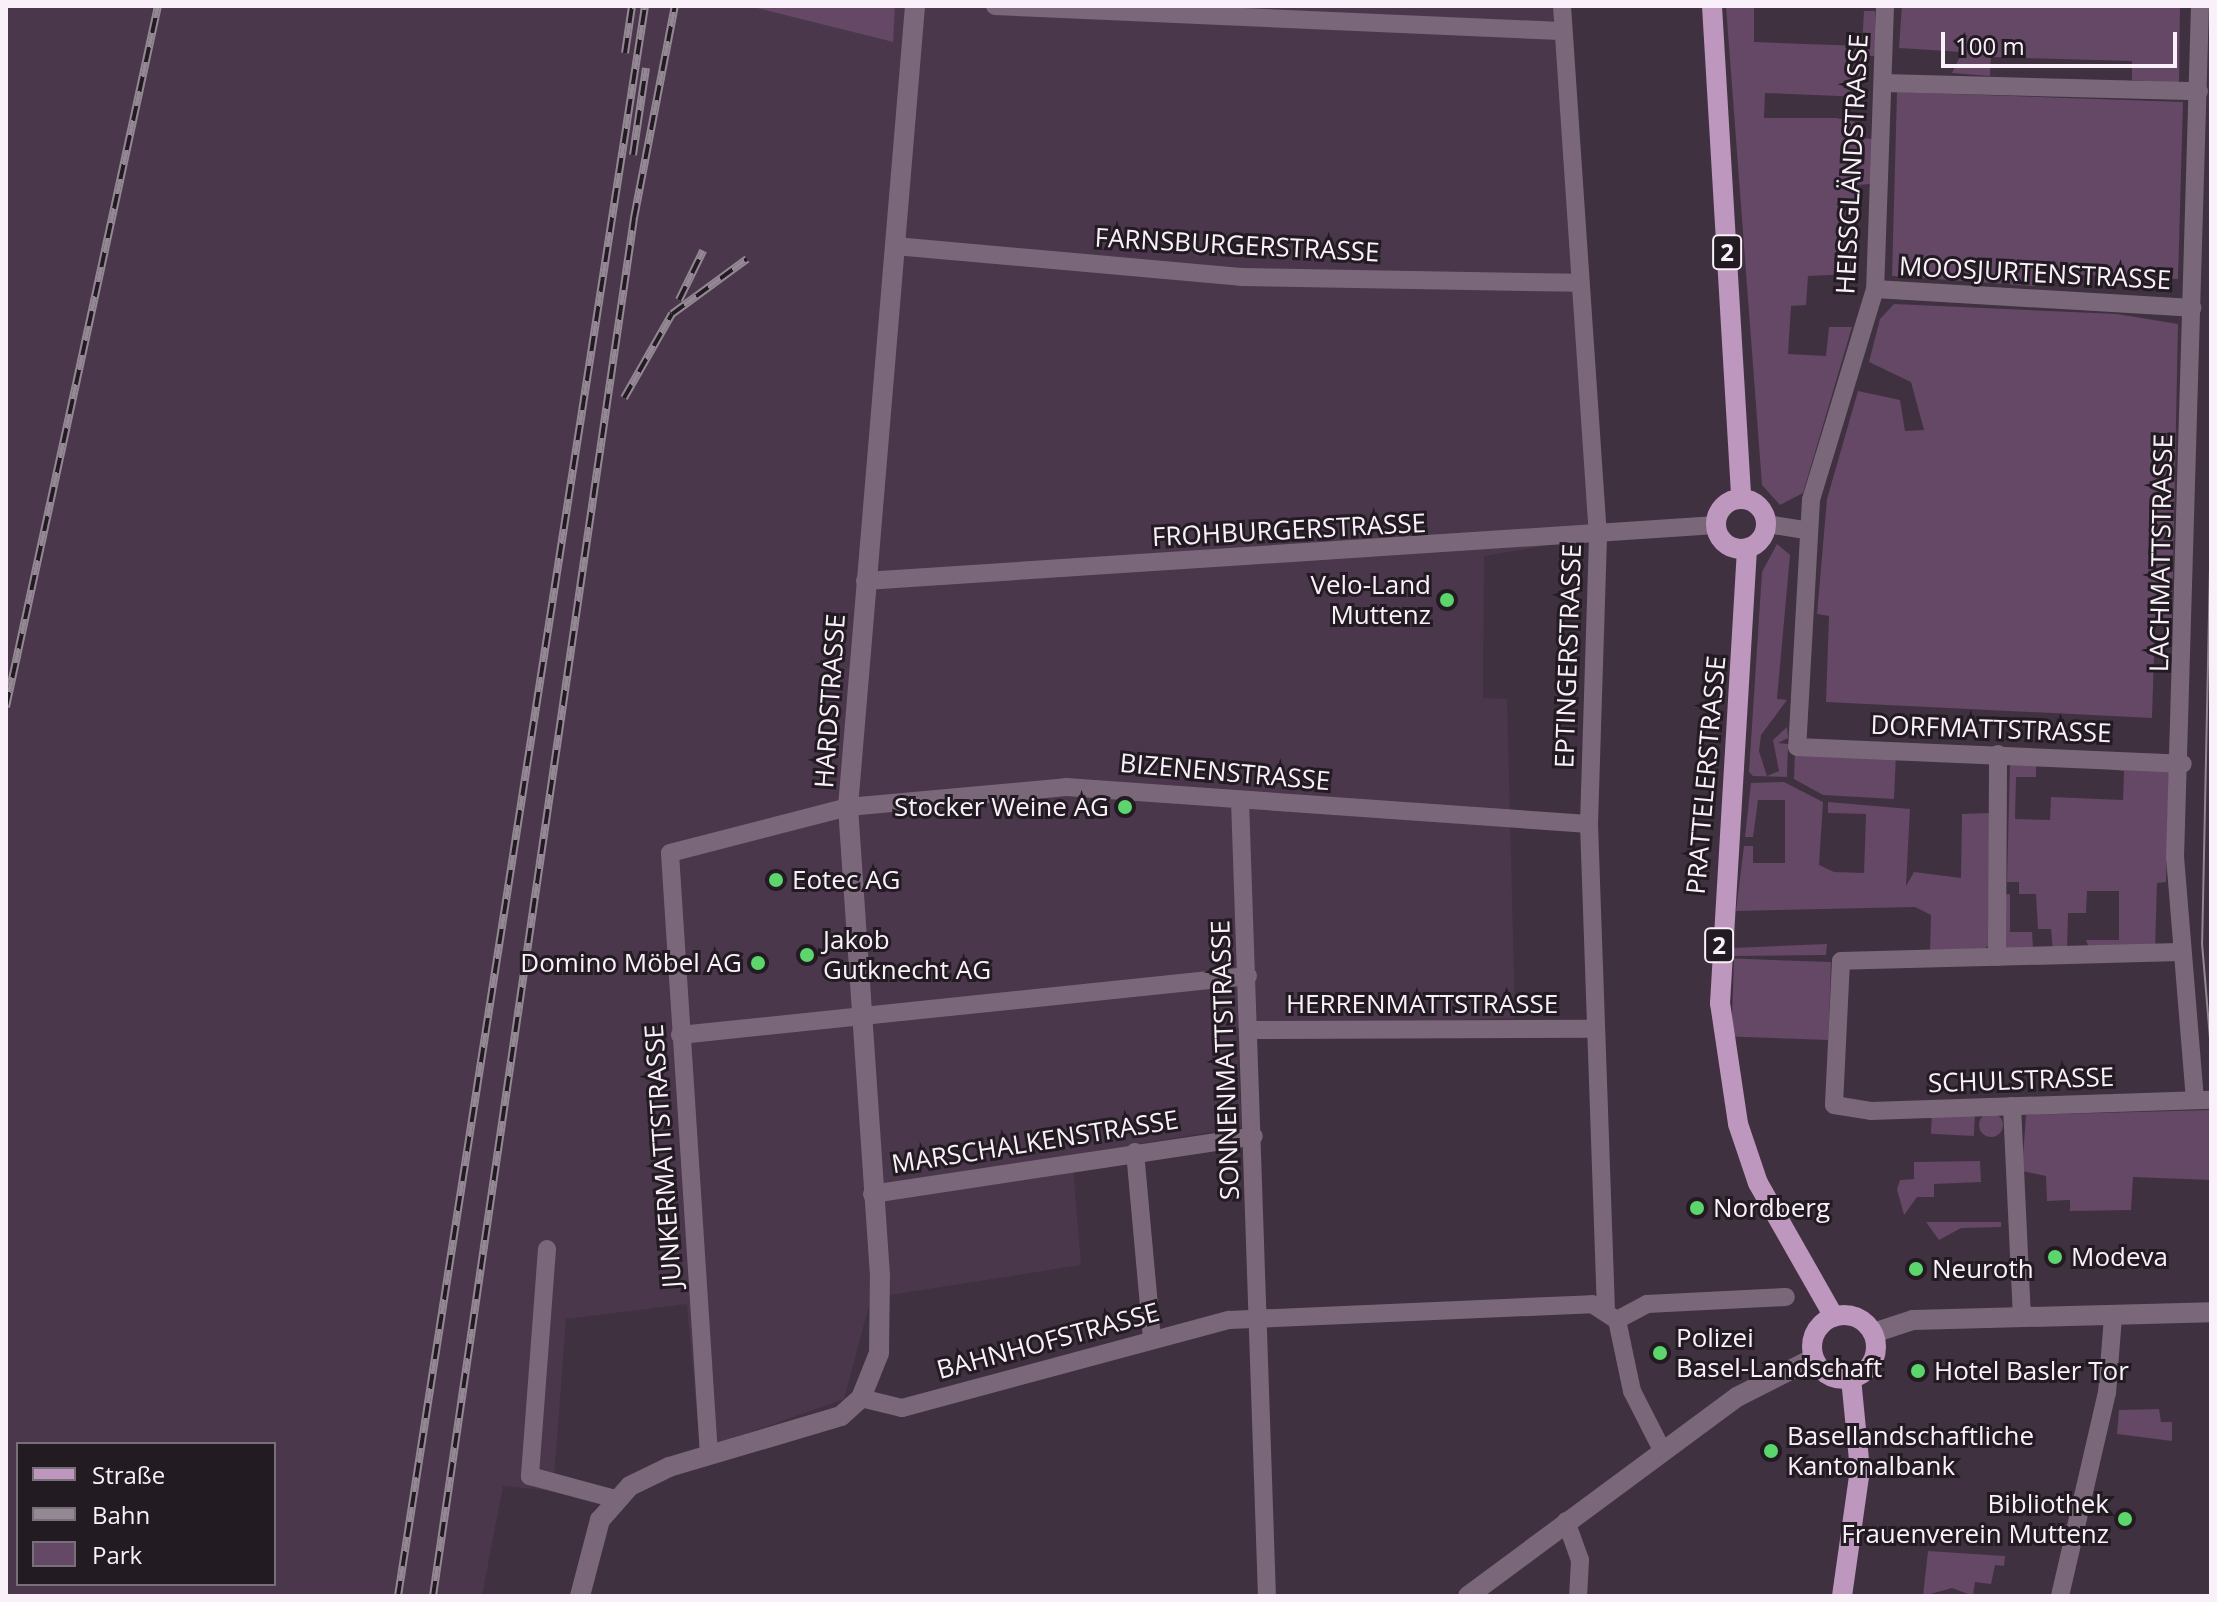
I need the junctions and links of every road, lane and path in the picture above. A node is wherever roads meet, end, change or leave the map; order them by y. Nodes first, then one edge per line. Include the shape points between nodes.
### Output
1 (915, 6) edge
2 (995, 6) edge
3 (1562, 6) edge
4 (1712, 6) edge
5 (1885, 6) edge
6 (2200, 6) edge
7 (1560, 31) junction
8 (1883, 83) junction
9 (2199, 91) junction
10 (895, 246) junction
11 (1577, 283) junction
12 (1875, 289) junction
13 (2192, 308) junction
14 (1741, 498) junction
15 (1767, 524) junction
16 (1716, 525) junction
17 (1806, 530) junction
18 (1598, 537) junction
19 (1747, 549) junction
20 (865, 581) junction
21 (1797, 747) joint
22 (1998, 754) junction
23 (2183, 764) junction
24 (1240, 800) junction
25 (848, 807) junction
26 (1589, 824) junction
27 (670, 853) joint
28 (2180, 952) junction
29 (1997, 957) junction
30 (1248, 976) junction
31 (860, 1013) junction
32 (1592, 1029) junction
33 (1251, 1030) junction
34 (680, 1035) junction
35 (2203, 1100) edge
36 (2012, 1106) junction
37 (1254, 1136) junction
38 (1135, 1152) junction
39 (872, 1194) junction
40 (547, 1249) dead end
41 (1786, 1297) dead end
42 (2211, 1312) edge
43 (1612, 1313) junction
44 (2022, 1316) junction
45 (2113, 1316) junction
46 (1834, 1317) junction
47 (1259, 1318) junction
48 (1873, 1333) junction
49 (1152, 1339) junction
50 (1814, 1358) junction
51 (1851, 1378) junction
52 (861, 1398) junction
53 (1662, 1450) junction
54 (709, 1455) junction
55 (615, 1499) junction
56 (1566, 1521) junction
57 (580, 1596) edge
58 (1267, 1596) edge
59 (1468, 1596) edge
60 (1578, 1596) edge
61 (1842, 1596) edge
62 (2060, 1596) edge

1 - 10 street, HARDSTRASSE
2 - 7 street
3 - 7 street, EPTINGERSTRASSE
4 - 14 main road, 2
5 - 8 street, HEISSGLÄNDSTRASSE
6 - 9 street, LACHMATTSTRASSE
7 - 11 street, EPTINGERSTRASSE
8 - 9 street
8 - 12 street, HEISSGLÄNDSTRASSE
9 - 13 street, LACHMATTSTRASSE
10 - 11 street, FARNSBURGERSTRASSE via 1241,277
10 - 20 street, HARDSTRASSE
11 - 18 street, EPTINGERSTRASSE
12 - 13 street, MOOSJURTENSTRASSE
12 - 17 street, HEISSGLÄNDSTRASSE
13 - 23 street, LACHMATTSTRASSE
14 - 15 main road via 1756,503
14 - 16 main road via 1726,504
15 - 17 street
15 - 19 main road
16 - 18 street, FROHBURGERSTRASSE
16 - 19 main road via 1725,544
17 - 21 street, HEISSGLÄNDSTRASSE
18 - 20 street, FROHBURGERSTRASSE
18 - 26 street, EPTINGERSTRASSE
19 - 46 main road, PRATTELERSTRASSE / 2 via 1720,1003 1738,1124 1758,1183
20 - 25 street, HARDSTRASSE
21 - 22 street, DORFMATTSTRASSE
22 - 23 street, DORFMATTSTRASSE
22 - 29 street
23 - 28 street, LACHMATTSTRASSE via 2175,858
24 - 25 street, BIZENENSTRASSE via 1172,789 1066,787
24 - 26 street, BIZENENSTRASSE
24 - 30 street, SONNENMATTSTRASSE
25 - 27 street, BIZENENSTRASSE
25 - 31 street, HARDSTRASSE
26 - 32 street, EPTINGERSTRASSE
27 - 34 street, JUNKERMATTSTRASSE
28 - 29 street
28 - 35 street, LACHMATTSTRASSE
29 - 36 street, SCHULSTRASSE via 1841,961 1834,1105
30 - 31 street
30 - 33 street, SONNENMATTSTRASSE
31 - 34 street
31 - 39 street, HARDSTRASSE
32 - 33 street, HERRENMATTSTRASSE
32 - 43 street, EPTINGERSTRASSE
33 - 37 street, SONNENMATTSTRASSE
34 - 54 street, JUNKERMATTSTRASSE
35 - 36 street, SCHULSTRASSE
36 - 44 street
37 - 38 street, MARSCHALKENSTRASSE
37 - 47 street, SONNENMATTSTRASSE
38 - 39 street, MARSCHALKENSTRASSE
38 - 49 street
39 - 52 street, HARDSTRASSE via 882,1325
40 - 55 street via 530,1476
41 - 43 street, BAHNHOFSTRASSE via 1647,1304
42 - 45 street
43 - 47 street, BAHNHOFSTRASSE
43 - 53 street via 1632,1391
44 - 45 street
44 - 48 street via 1913,1320
45 - 62 street via 2107,1393
46 - 48 main road via 1861,1320
46 - 50 main road via 1813,1338
47 - 49 street, BAHNHOFSTRASSE
47 - 58 street, SONNENMATTSTRASSE
48 - 51 main road via 1873,1361
49 - 52 street, BAHNHOFSTRASSE via 902,1408
50 - 51 main road via 1825,1373
50 - 53 street via 1737,1397
51 - 61 main road via 1860,1470
52 - 54 street via 820,1426
53 - 56 street
54 - 55 street via 645,1478
55 - 57 street via 600,1520
56 - 59 street
56 - 60 street via 1580,1560

